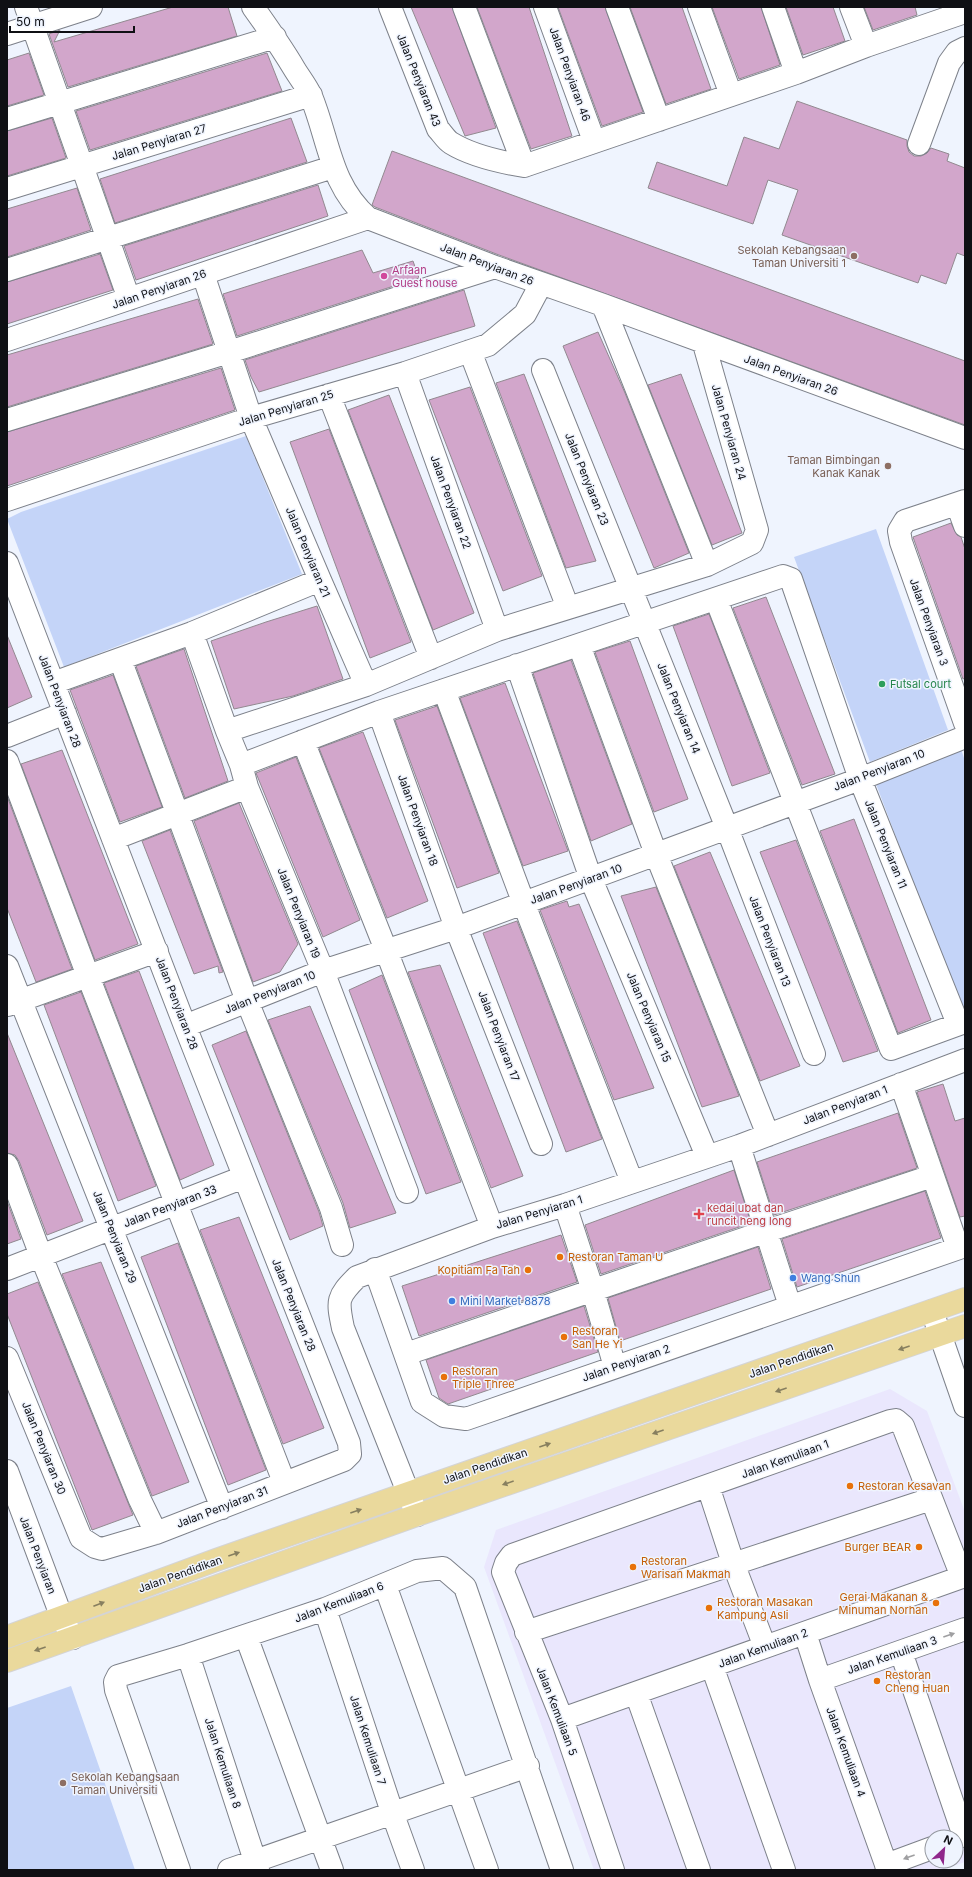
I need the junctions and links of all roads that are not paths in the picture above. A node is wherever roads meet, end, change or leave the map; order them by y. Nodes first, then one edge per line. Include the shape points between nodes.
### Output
1 (91, 7) edge
2 (252, 7) edge
3 (390, 7) edge
4 (464, 7) edge
5 (545, 7) edge
6 (617, 7) edge
7 (699, 7) edge
8 (772, 7) edge
9 (851, 7) edge
10 (965, 12) edge
11 (927, 15) edge
12 (30, 17) edge
13 (7, 34) edge
14 (274, 37) junction
15 (866, 46) junction
16 (965, 48) edge
17 (796, 73) junction
18 (311, 95) junction
19 (731, 95) junction
20 (60, 101) junction
21 (7, 119) edge
22 (659, 120) junction
23 (594, 141) junction
24 (918, 144) dead end
25 (82, 166) junction
26 (524, 166) junction
27 (333, 167) junction
28 (7, 189) edge
29 (368, 218) junction
30 (108, 239) junction
31 (495, 268) junction
32 (7, 270) edge
33 (203, 274) junction
34 (541, 284) junction
35 (129, 299) junction
36 (603, 305) junction
37 (7, 340) edge
38 (704, 344) junction
39 (470, 351) junction
40 (229, 352) junction
41 (543, 370) dead end
42 (405, 373) junction
43 (329, 394) junction
44 (251, 418) junction
45 (7, 420) edge
46 (965, 438) edge
47 (7, 500) edge
48 (961, 503) edge
49 (965, 526) edge
50 (7, 563) edge
51 (707, 565) junction
52 (320, 580) junction
53 (631, 588) junction
54 (716, 599) junction
55 (568, 608) junction
56 (645, 623) junction
57 (497, 630) junction
58 (192, 633) junction
59 (579, 645) junction
60 (431, 658) junction
61 (120, 659) junction
62 (517, 665) junction
63 (53, 684) junction
64 (366, 685) junction
65 (444, 690) junction
66 (64, 712) junction
67 (379, 712) junction
68 (965, 725) edge
69 (227, 731) junction
70 (7, 736) edge
71 (303, 741) junction
72 (7, 760) edge
73 (242, 765) junction
74 (860, 779) junction
75 (247, 786) junction
76 (795, 802) junction
77 (176, 814) junction
78 (727, 828) junction
79 (113, 839) junction
80 (656, 854) junction
81 (591, 878) junction
82 (523, 903) junction
83 (456, 928) junction
84 (386, 950) junction
85 (157, 951) junction
86 (7, 966) edge
87 (323, 971) junction
88 (88, 976) junction
89 (247, 1001) junction
90 (14, 1003) edge
91 (961, 1023) edge
92 (185, 1026) junction
93 (814, 1054) dead end
94 (965, 1060) edge
95 (901, 1084) junction
96 (768, 1134) junction
97 (541, 1144) dead end
98 (739, 1146) junction
99 (708, 1156) junction
100 (7, 1165) edge
101 (932, 1176) junction
102 (244, 1177) junction
103 (632, 1182) junction
104 (407, 1192) dead end
105 (177, 1204) junction
106 (565, 1205) junction
107 (492, 1227) junction
108 (112, 1229) junction
109 (767, 1231) junction
110 (342, 1245) dead end
111 (962, 1247) edge
112 (41, 1256) junction
113 (7, 1269) edge
114 (375, 1269) junction
115 (593, 1291) junction
116 (965, 1299) edge
117 (790, 1306) junction
118 (932, 1311) junction
119 (965, 1326) edge
120 (941, 1335) junction
121 (406, 1354) junction
122 (7, 1358) edge
123 (615, 1367) junction
124 (965, 1406) edge
125 (348, 1443) joint
126 (7, 1471) edge
127 (284, 1482) junction
128 (708, 1486) junction
129 (409, 1493) junction
130 (931, 1499) junction
131 (222, 1508) junction
132 (417, 1515) junction
133 (156, 1533) junction
134 (81, 1538) joint
135 (512, 1555) joint
136 (732, 1563) junction
137 (963, 1577) edge
138 (385, 1584) junction
139 (325, 1609) junction
140 (62, 1618) junction
141 (965, 1629) edge
142 (526, 1632) junction
143 (805, 1633) junction
144 (246, 1636) junction
145 (7, 1637) edge
146 (72, 1638) junction
147 (764, 1647) junction
148 (901, 1652) junction
149 (188, 1655) junction
150 (7, 1661) edge
151 (712, 1666) junction
152 (820, 1680) junction
153 (636, 1693) junction
154 (562, 1719) junction
155 (528, 1766) junction
156 (459, 1790) junction
157 (392, 1812) junction
158 (959, 1829) edge
159 (321, 1838) junction
160 (924, 1852) edge
161 (257, 1866) edge
162 (887, 1868) edge
163 (179, 1870) edge
164 (229, 1870) edge
165 (332, 1870) edge
166 (413, 1870) edge
167 (487, 1870) edge
168 (562, 1870) edge
169 (613, 1870) edge
170 (699, 1870) edge
171 (784, 1870) edge

1 - 12 street
2 - 14 street
3 - 26 street, Jalan Penyiaran 43 via 438,129 450,143 479,155
4 - 26 street
5 - 23 street, Jalan Penyiaran 46
6 - 22 street
7 - 19 street
8 - 17 street
9 - 15 street
10 - 11 street
11 - 15 street
12 - 13 street
12 - 20 street
14 - 18 street
14 - 20 street
15 - 17 street
16 - 24 street via 957,52 949,63
17 - 19 street
18 - 25 street, Jalan Penyiaran 27
18 - 27 street
19 - 22 street
20 - 21 street
20 - 25 street
22 - 23 street
23 - 26 street
25 - 28 street, Jalan Penyiaran 27
25 - 30 street
27 - 29 street via 355,208
27 - 30 street
29 - 31 street, Jalan Penyiaran 26
29 - 33 street, Jalan Penyiaran 26
30 - 32 street
30 - 35 street
31 - 34 street, Jalan Penyiaran 26
31 - 40 street
33 - 35 street, Jalan Penyiaran 26
33 - 40 street, Jalan Penyiaran 21
34 - 36 street, Jalan Penyiaran 26
34 - 39 street, Jalan Penyiaran 25 via 525,314 488,345
35 - 37 street, Jalan Penyiaran 26
36 - 38 street, Jalan Penyiaran 26
36 - 51 street
38 - 46 street, Jalan Penyiaran 26
38 - 51 street, Jalan Penyiaran 24 via 757,530 752,543
39 - 42 street, Jalan Penyiaran 25
39 - 55 street
40 - 44 street, Jalan Penyiaran 21
40 - 45 street
41 - 53 street, Jalan Penyiaran 23
42 - 43 street, Jalan Penyiaran 25
42 - 57 street, Jalan Penyiaran 22
43 - 44 street, Jalan Penyiaran 25
43 - 60 street
44 - 47 street, Jalan Penyiaran 25
44 - 52 street, Jalan Penyiaran 21
48 - 49 street
48 - 68 street, Jalan Penyiaran 3 via 905,521 899,531
50 - 63 street, Jalan Penyiaran 28
51 - 53 street, Jalan Penyiaran 24
52 - 58 street
52 - 64 street, Jalan Penyiaran 21
53 - 55 street, Jalan Penyiaran 24
53 - 56 street, Jalan Penyiaran 14
54 - 56 street
54 - 74 street, Jalan Penyiaran 11 via 783,576 791,579
54 - 76 street
55 - 57 street, Jalan Penyiaran 24
56 - 59 street
56 - 78 street, Jalan Penyiaran 14
57 - 60 street, Jalan Penyiaran 24
58 - 61 street
58 - 69 street, Jalan Penyiaran 19
59 - 62 street
59 - 80 street
60 - 64 street, Jalan Penyiaran 24
61 - 63 street
61 - 77 street
62 - 65 street
62 - 81 street, Jalan Penyiaran 15
63 - 66 street, Jalan Penyiaran 28
64 - 69 street, Jalan Penyiaran 24
65 - 67 street
65 - 82 street
66 - 70 street
66 - 79 street, Jalan Penyiaran 28
67 - 71 street
67 - 83 street, Jalan Penyiaran 18
68 - 74 street, Jalan Penyiaran 10
69 - 73 street, Jalan Penyiaran 19
71 - 73 street
71 - 84 street
72 - 88 street
73 - 75 street, Jalan Penyiaran 19
74 - 76 street, Jalan Penyiaran 10
74 - 91 street, Jalan Penyiaran 11
75 - 77 street
75 - 87 street, Jalan Penyiaran 19
76 - 78 street, Jalan Penyiaran 10
76 - 91 street, Jalan Penyiaran 11 via 890,1049
77 - 79 street
77 - 89 street
78 - 80 street, Jalan Penyiaran 10
78 - 93 street, Jalan Penyiaran 13
79 - 85 street, Jalan Penyiaran 28
80 - 81 street, Jalan Penyiaran 10
80 - 96 street
81 - 82 street, Jalan Penyiaran 10
81 - 99 street, Jalan Penyiaran 15
82 - 83 street, Jalan Penyiaran 10
82 - 103 street
83 - 84 street, Jalan Penyiaran 10
83 - 97 street, Jalan Penyiaran 17
84 - 87 street, Jalan Penyiaran 10
84 - 107 street
85 - 88 street
85 - 92 street, Jalan Penyiaran 28
86 - 90 street, Jalan Penyiaran 29
87 - 89 street, Jalan Penyiaran 10
87 - 104 street, Jalan Penyiaran 19
88 - 90 street
88 - 105 street
89 - 92 street, Jalan Penyiaran 10
89 - 110 street via 331,1208
90 - 108 street, Jalan Penyiaran 29
92 - 102 street, Jalan Penyiaran 28
94 - 95 street, Jalan Penyiaran 1
95 - 96 street, Jalan Penyiaran 1
95 - 101 street
96 - 98 street, Jalan Penyiaran 1
98 - 99 street, Jalan Penyiaran 1
98 - 109 street
99 - 103 street, Jalan Penyiaran 1
100 - 112 street
101 - 109 street
101 - 111 street
102 - 105 street, Jalan Penyiaran 33
102 - 125 street, Jalan Penyiaran 28
103 - 106 street, Jalan Penyiaran 1
105 - 108 street, Jalan Penyiaran 33
105 - 127 street
106 - 107 street, Jalan Penyiaran 1
106 - 115 street
107 - 114 street, Jalan Penyiaran 1
108 - 112 street, Jalan Penyiaran 33
108 - 131 street, Jalan Penyiaran 29
109 - 115 street
109 - 117 street
111 - 117 street, Jalan Penyiaran 2
112 - 113 street, Jalan Penyiaran 33
112 - 133 street via 140,1500
114 - 121 street, Jalan Penyiaran 2
114 - 129 street, Jalan Penyiaran 1 via 357,1277 342,1291 338,1308 342,1328
115 - 121 street
115 - 123 street
116 - 118 main road, Jalan Pendidikan
117 - 123 street, Jalan Penyiaran 2
118 - 120 street
129 -> 118 main road, Jalan Pendidikan
119 - 120 main road
120 - 124 street
120 -> 132 main road
121 - 123 street, Jalan Penyiaran 2 via 422,1402 444,1416 466,1419
122 - 134 street, Jalan Penyiaran 30
125 - 127 street, Jalan Penyiaran 31 via 350,1454 344,1460
126 - 140 street, Jalan Penyiaran
127 - 131 street, Jalan Penyiaran 31
128 - 130 street, Jalan Kemuliaan 1 via 896,1420 904,1426
128 - 135 street, Jalan Kemuliaan 1
128 - 136 street
129 - 132 street, Jalan Penyiaran 1
140 -> 129 main road, Jalan Pendidikan via 216,1560
130 - 136 street
130 - 137 street, Jalan Kemuliaan 1
131 - 133 street, Jalan Penyiaran 31
132 - 146 main road
133 - 134 street, Jalan Penyiaran 31 via 102,1549
135 - 142 street, Jalan Kemuliaan 5 via 506,1563 504,1572
136 - 142 street
136 - 147 street
137 - 143 street, Jalan Kemuliaan 2
138 - 139 street, Jalan Kemuliaan 6
138 - 155 street, Jalan Kemuliaan 6 via 417,1572 444,1568 465,1587
138 - 156 street
139 - 144 street, Jalan Kemuliaan 6
139 - 157 street, Jalan Kemuliaan 7
140 - 145 main road, Jalan Pendidikan
140 - 146 street, Jalan Penyiaran
148 -> 141 street, Jalan Kemuliaan 3
142 - 154 street, Jalan Kemuliaan 5
143 - 147 street, Jalan Kemuliaan 2
143 - 152 street, Jalan Kemuliaan 4
144 - 149 street, Jalan Kemuliaan 6
144 - 159 street
146 -> 150 main road
147 - 151 street, Jalan Kemuliaan 2
148 - 152 street, Jalan Kemuliaan 3
148 - 158 street
149 - 161 street, Jalan Kemuliaan 8
149 - 163 street, Jalan Kemuliaan 6 via 118,1676 114,1682
151 - 153 street, Jalan Kemuliaan 2
151 - 171 street
152 - 162 street, Jalan Kemuliaan 4
153 - 154 street, Jalan Kemuliaan 2
153 - 170 street
154 - 169 street, Jalan Kemuliaan 5
155 - 156 street
155 - 168 street, Jalan Kemuliaan 6
156 - 157 street
156 - 167 street
157 - 159 street
157 - 166 street, Jalan Kemuliaan 7
159 - 161 street
159 - 165 street
160 -> 162 street
161 - 164 street

